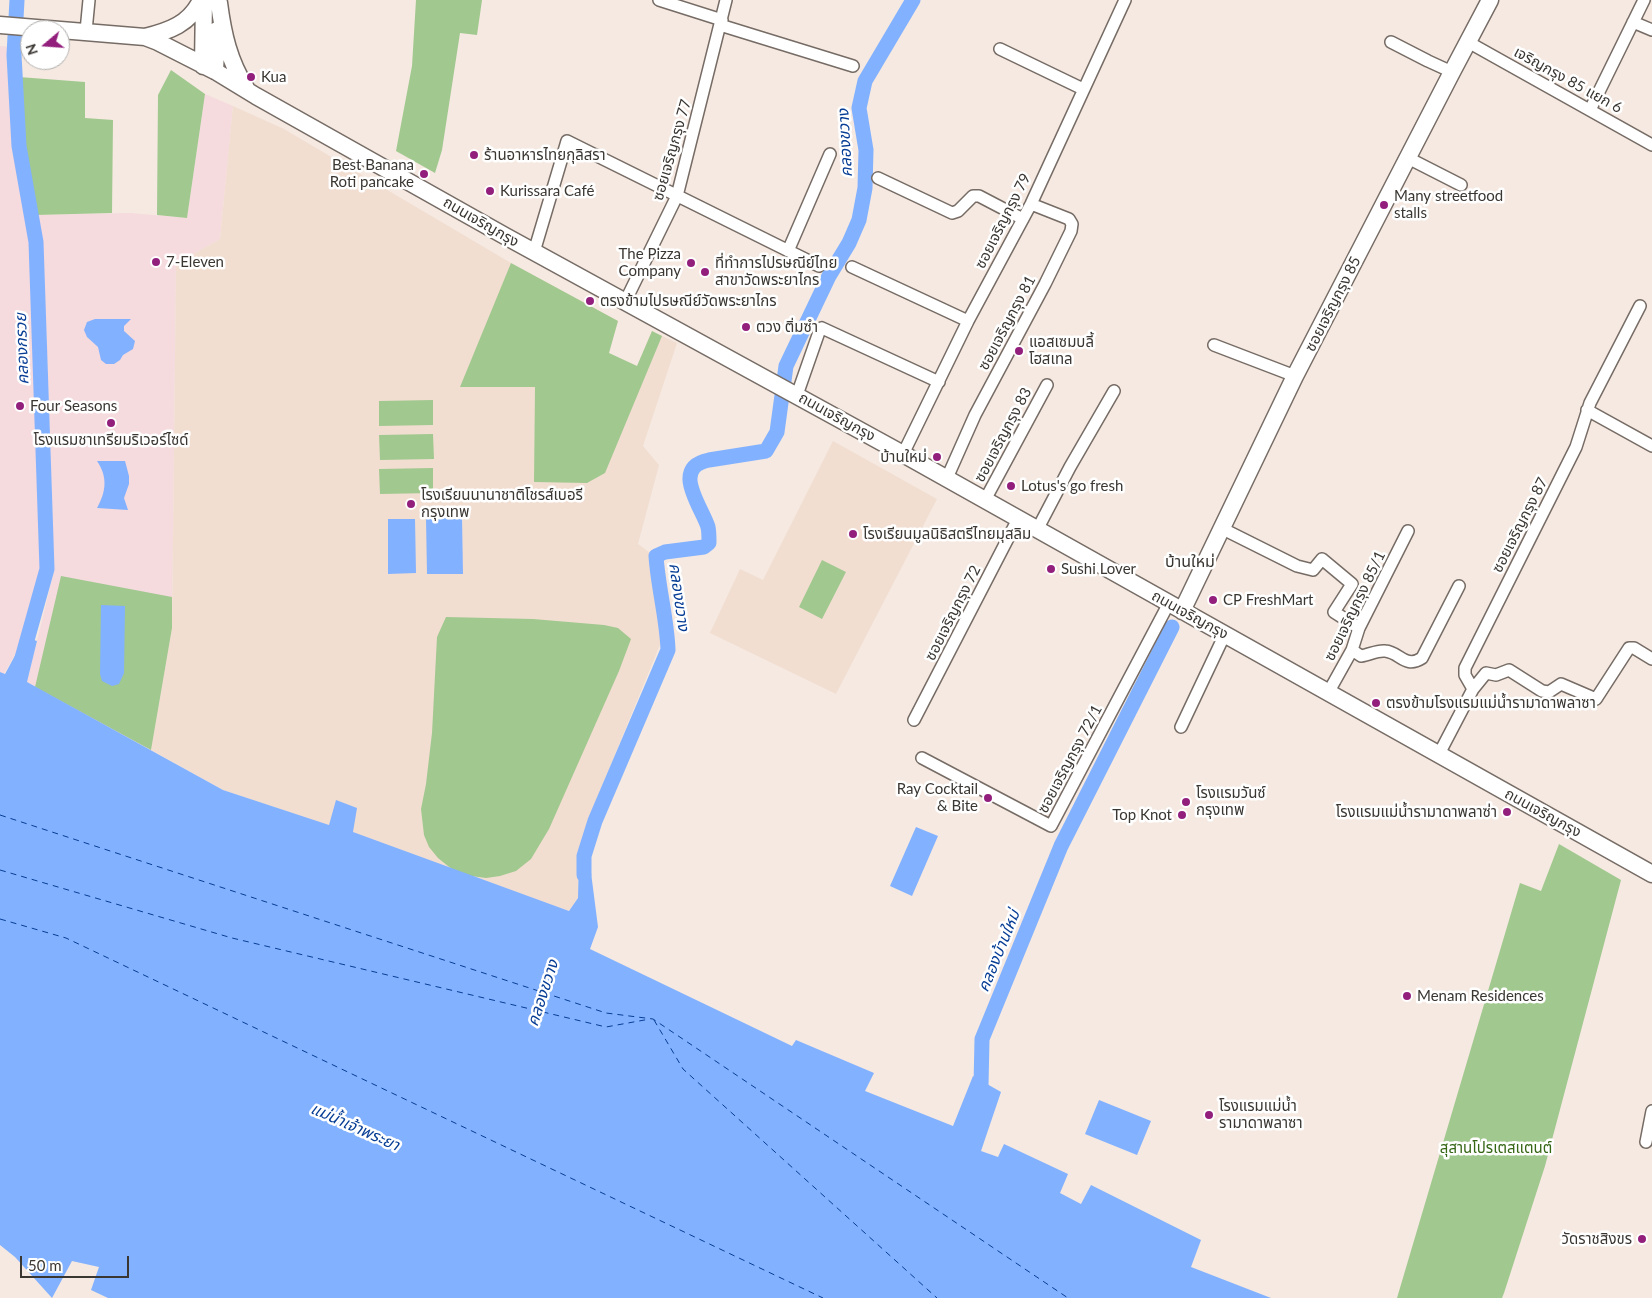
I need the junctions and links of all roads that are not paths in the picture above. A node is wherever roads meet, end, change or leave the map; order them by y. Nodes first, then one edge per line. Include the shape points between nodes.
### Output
1 (89, 0) edge
2 (659, 0) edge
3 (726, 0) edge
4 (1125, 0) edge
5 (1490, 0) edge
6 (1644, 0) edge
7 (211, 1) edge
8 (1633, 22) junction
9 (721, 23) junction
10 (3, 25) edge
11 (1652, 30) edge
12 (86, 31) junction
13 (145, 38) junction
14 (1391, 42) dead end
15 (1468, 42) junction
16 (1000, 50) dead end
17 (853, 66) dead end
18 (209, 68) junction
19 (1452, 72) junction
20 (1083, 89) junction
21 (247, 90) junction
22 (1590, 110) junction
23 (1652, 145) edge
24 (830, 154) dead end
25 (1408, 158) junction
26 (878, 178) dead end
27 (1461, 185) dead end
28 (677, 196) junction
29 (1031, 204) junction
30 (1023, 219) junction
31 (788, 251) junction
32 (534, 252) junction
33 (819, 266) dead end
34 (852, 267) dead end
35 (625, 302) junction
36 (1640, 306) dead end
37 (968, 321) junction
38 (1214, 345) dead end
39 (1295, 376) junction
40 (939, 382) junction
41 (1047, 385) dead end
42 (1114, 391) dead end
43 (794, 393) junction
44 (1587, 410) junction
45 (1652, 446) edge
46 (903, 454) junction
47 (947, 478) junction
48 (985, 500) junction
49 (1018, 519) junction
50 (1221, 528) junction
51 (1036, 530) junction
52 (1408, 531) dead end
53 (1459, 586) dead end
54 (1175, 607) junction
55 (1359, 628) junction
56 (1225, 634) junction
57 (1352, 650) junction
58 (1652, 659) edge
59 (1473, 689) junction
60 (1328, 692) junction
61 (914, 720) dead end
62 (1181, 727) dead end
63 (1439, 754) junction
64 (922, 758) dead end
65 (1652, 874) edge
66 (1652, 1111) edge
67 (1646, 1142) dead end

1 - 12 street
2 - 9 street
3 - 9 street, ซอยเจริญกรุง 77
4 - 20 street, ซอยเจริญกรุง 79
5 - 15 main road, ซอยเจริญกรุง 85
6 - 8 street
7 - 13 main road via 185,21
7 - 18 main road
7 - 21 main road via 231,60
8 - 11 street
8 - 22 street
9 - 17 street
9 - 28 street, ซอยเจริญกรุง 77
10 - 12 main road, ถนนเจริญกรุง
12 - 13 main road, ถนนเจริญกรุง
13 - 18 main road, ถนนเจริญกรุง
14 - 19 street
15 - 19 main road, ซอยเจริญกรุง 85
15 - 22 street, เจริญกรุง 85 แยก 6
16 - 20 street
18 - 21 main road, ถนนเจริญกรุง
19 - 25 main road, ซอยเจริญกรุง 85
20 - 29 street, ซอยเจริญกรุง 79
21 - 32 main road, ถนนเจริญกรุง
22 - 23 street, เจริญกรุง 85 แยก 6
24 - 31 street
25 - 27 street
25 - 39 main road, ซอยเจริญกรุง 85
26 - 30 street via 952,213 973,196 979,196
28 - 31 street
28 - 32 street via 567,141
28 - 35 street, ซอยเจริญกรุง 77
29 - 30 street, ซอยเจริญกรุง 79
29 - 47 street, ซอยเจริญกรุง 81 via 1069,219 1071,231 975,415
30 - 37 street, ซอยเจริญกรุง 79
31 - 33 street
32 - 35 main road, ถนนเจริญกรุง
34 - 37 street
35 - 43 main road, ถนนเจริญกรุง
36 - 44 street, ซอยเจริญกรุง 87
37 - 40 street, ซอยเจริญกรุง 79
38 - 39 street
39 - 50 main road, ซอยเจริญกรุง 85
40 - 43 street via 822,328
40 - 46 street, ซอยเจริญกรุง 79
41 - 48 street, ซอยเจริญกรุง 83
42 - 51 street
43 - 46 main road, ถนนเจริญกรุง
44 - 45 street
44 - 59 street, ซอยเจริญกรุง 87 via 1576,447 1465,668
46 - 47 main road, ถนนเจริญกรุง
47 - 48 main road, ถนนเจริญกรุง
48 - 49 main road, ถนนเจริญกรุง
49 - 51 main road, ถนนเจริญกรุง
49 - 61 street, ซอยเจริญกรุง 72
50 - 54 main road, ซอยเจริญกรุง 85
50 - 55 street via 1297,566 1314,570 1322,560 1352,584 1334,612
51 - 54 main road, ถนนเจริญกรุง
52 - 55 street, ซอยเจริญกรุง 85/1
53 - 57 street via 1422,658 1416,662 1407,662 1388,651 1361,656
54 - 56 main road, ถนนเจริญกรุง
54 - 64 street, ซอยเจริญกรุง 72/1 via 1051,826
55 - 57 street, ซอยเจริญกรุง 85/1
56 - 60 main road, ถนนเจริญกรุง
56 - 62 street
57 - 60 street, ซอยเจริญกรุง 85/1
58 - 59 street via 1630,648 1596,699 1561,684 1549,692 1542,691 1509,670 1496,675 1485,673
59 - 63 street
60 - 63 main road, ถนนเจริญกรุง
63 - 65 main road, ถนนเจริญกรุง
66 - 67 street

